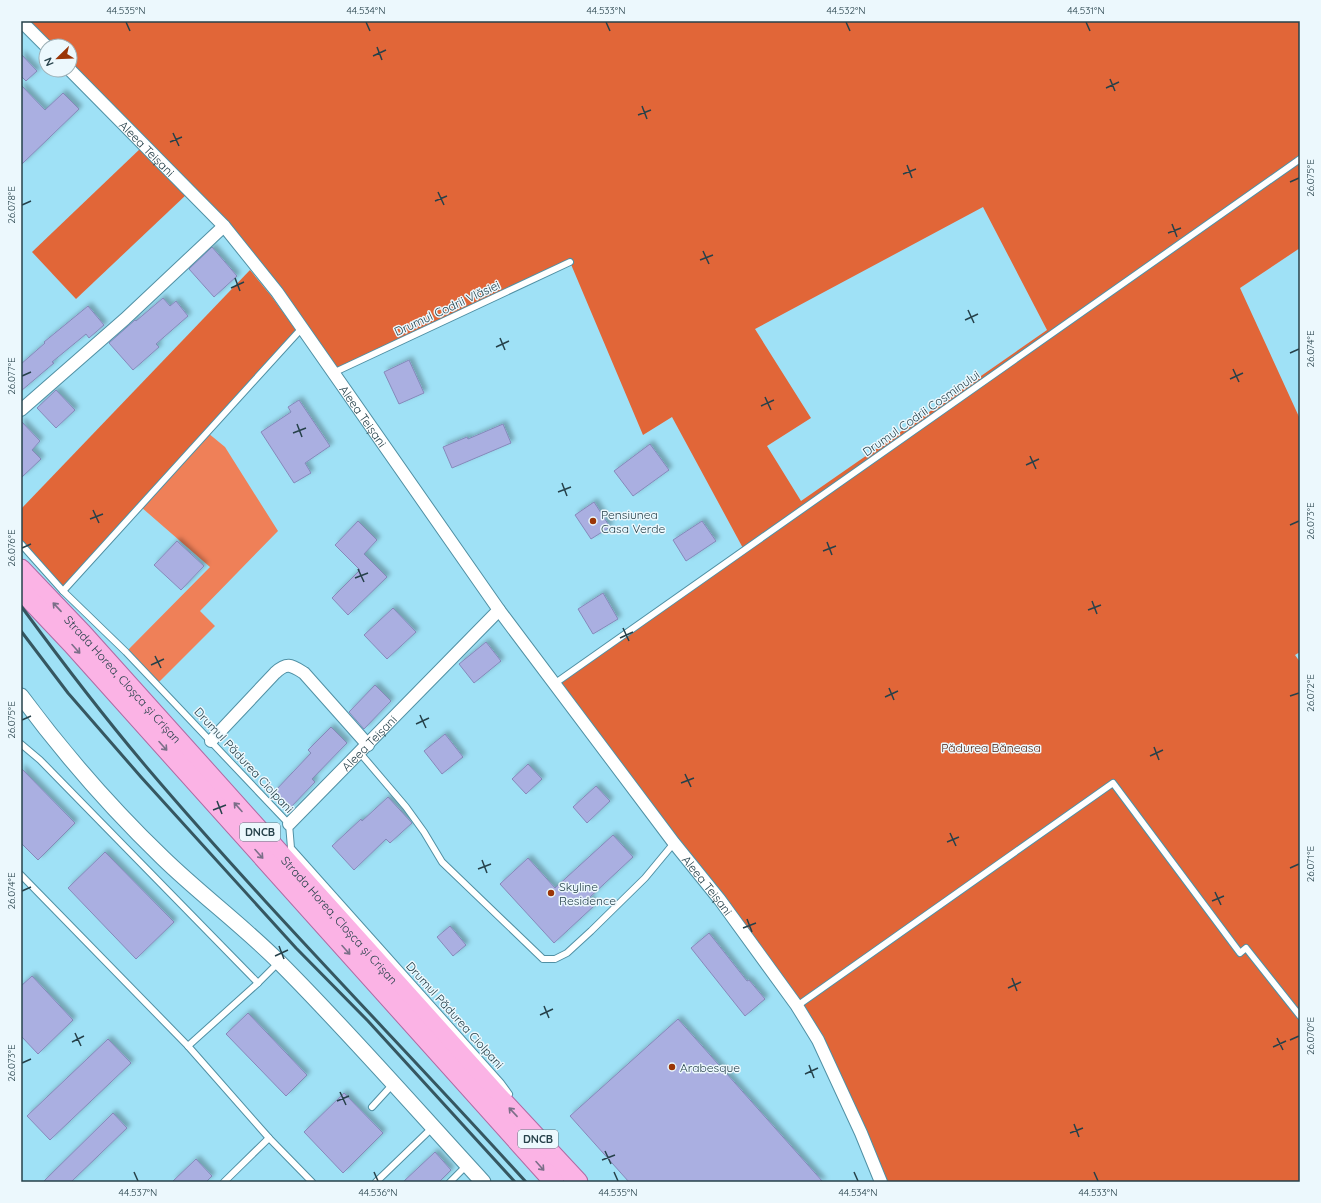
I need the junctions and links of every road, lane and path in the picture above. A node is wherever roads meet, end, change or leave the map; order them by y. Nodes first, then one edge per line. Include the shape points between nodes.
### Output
1 (22, 21) edge
2 (38, 38) edge
3 (78, 78) edge
4 (1300, 159) edge
5 (224, 226) junction
6 (570, 262) dead end
7 (302, 328) junction
8 (333, 373) junction
9 (21, 410) edge
10 (21, 544) edge
11 (21, 569) edge
12 (21, 590) edge
13 (63, 591) junction
14 (499, 610) junction
15 (554, 684) junction
16 (21, 696) edge
17 (211, 741) junction
18 (21, 744) edge
19 (364, 749) junction
20 (289, 824) junction
21 (674, 843) junction
22 (21, 874) edge
23 (279, 962) junction
24 (258, 982) junction
25 (797, 1006) junction
26 (1300, 1016) edge
27 (188, 1046) junction
28 (394, 1084) junction
29 (497, 1099) junction
30 (372, 1107) dead end
31 (433, 1127) junction
32 (269, 1138) junction
33 (467, 1165) junction
34 (224, 1182) edge
35 (312, 1182) edge
36 (376, 1182) edge
37 (450, 1182) edge
38 (482, 1182) edge
39 (554, 1182) edge
40 (578, 1182) edge
41 (881, 1182) edge

1 - 2 street
3 - 5 street, Aleea Teișani
4 - 15 lane, Drumul Codrii Cosminului
5 - 7 street, Aleea Teișani via 277,292
5 - 9 street
6 - 8 lane, Drumul Codrii Vlăsiei
7 - 8 street, Aleea Teișani
7 - 13 lane
8 - 14 street, Aleea Teișani
10 - 13 lane, Drumul Pădurea Ciolpani
29 -> 11 main road, Strada Horea, Cloșca și Crișan / DNCB via 83,634
12 -> 29 main road, Strada Horea, Cloșca și Crișan / DNCB
13 - 17 lane, Drumul Pădurea Ciolpani via 126,652
14 - 15 street, Aleea Teișani
14 - 19 street, Aleea Teișani
15 - 21 street, Aleea Teișani
16 - 23 street via 107,801 164,858
17 - 19 street via 281,667 292,666 304,673
17 - 20 lane, Drumul Pădurea Ciolpani
18 - 24 lane via 45,765
19 - 20 street, Aleea Teișani
19 - 21 lane via 424,832 442,862 543,959 556,959 567,953 645,878
20 - 29 lane, Drumul Pădurea Ciolpani via 291,848 502,1083
21 - 25 street, Aleea Teișani via 720,900
22 - 27 lane
23 - 24 lane
23 - 28 street
24 - 27 lane
25 - 26 lane via 1113,783 1240,953 1246,948
25 - 41 street, Aleea Teișani via 818,1040
27 - 32 lane
28 - 30 lane
28 - 31 street
29 -> 39 main road, Strada Horea, Cloșca și Crișan / DNCB
40 -> 29 main road, Strada Horea, Cloșca și Crișan / DNCB
31 - 33 street
31 - 36 lane
32 - 34 lane
32 - 35 lane
33 - 37 lane
33 - 38 street

